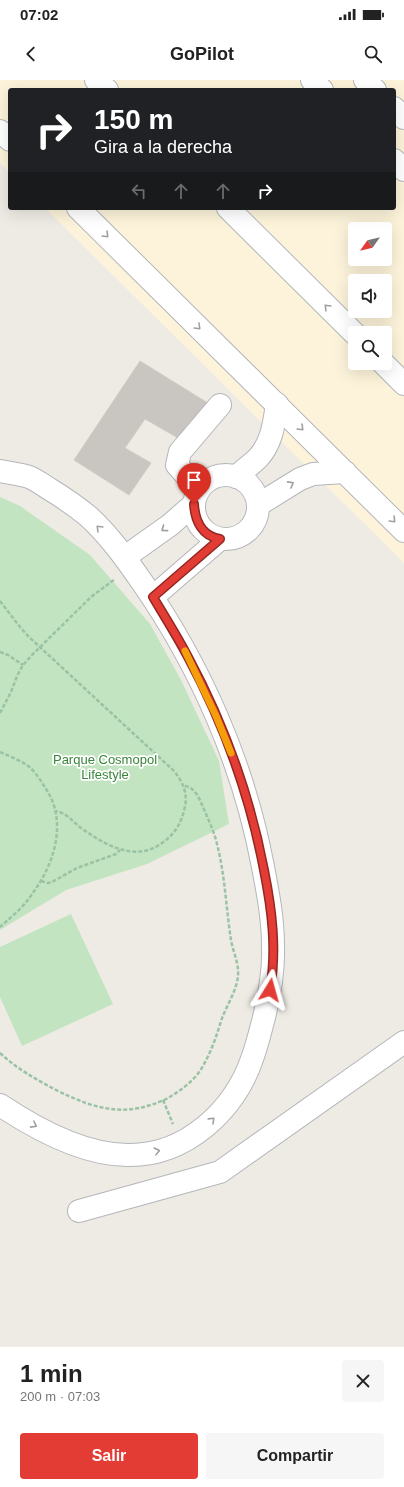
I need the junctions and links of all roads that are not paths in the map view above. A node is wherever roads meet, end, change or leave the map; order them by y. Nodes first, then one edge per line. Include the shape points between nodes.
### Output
1 (96, 80) edge
2 (312, 80) edge
3 (105, 88) edge
4 (320, 88) edge
5 (396, 110) edge
6 (404, 118) edge
7 (0, 131) edge
8 (8, 138) edge
9 (396, 162) edge
10 (404, 170) edge
11 (80, 210) edge
12 (230, 210) edge
13 (348, 327) edge
14 (390, 370) edge
15 (404, 384) edge
16 (277, 404) junction
17 (220, 405) dead end
18 (0, 456) edge
19 (0, 471) edge
20 (345, 472) junction
21 (30, 477) junction
22 (236, 477) junction
23 (198, 494) junction
24 (258, 505) junction
25 (404, 531) edge
26 (220, 539) junction
27 (128, 562) junction
28 (153, 597) junction
29 (404, 1042) edge
30 (0, 1105) edge
31 (79, 1211) dead end

1 - 3 street
2 - 4 street
5 - 6 street
7 - 8 street
9 - 10 street
11 -> 16 street
13 -> 12 street
14 - 15 street
16 -> 20 street
16 - 22 street via 267,446 258,458
17 - 23 street via 180,452 177,464
18 - 21 street
19 - 21 street
24 -> 20 street via 300,479 313,474
20 -> 25 street
27 -> 21 street via 110,538 88,516
22 - 23 street via 221,475 211,478
22 - 24 street via 250,485 256,494
23 - 26 street via 194,514 198,525 206,533
23 -> 27 street via 170,526
24 - 26 street via 258,515 246,533 236,538
26 - 28 street
27 - 28 street
30 -> 28 street via 58,1138 100,1152 129,1155 158,1152 181,1143 215,1118 237,1091 252,1061 268,1004 274,945 270,904 257,835 241,778 216,716 188,657
29 - 31 street via 220,1172

